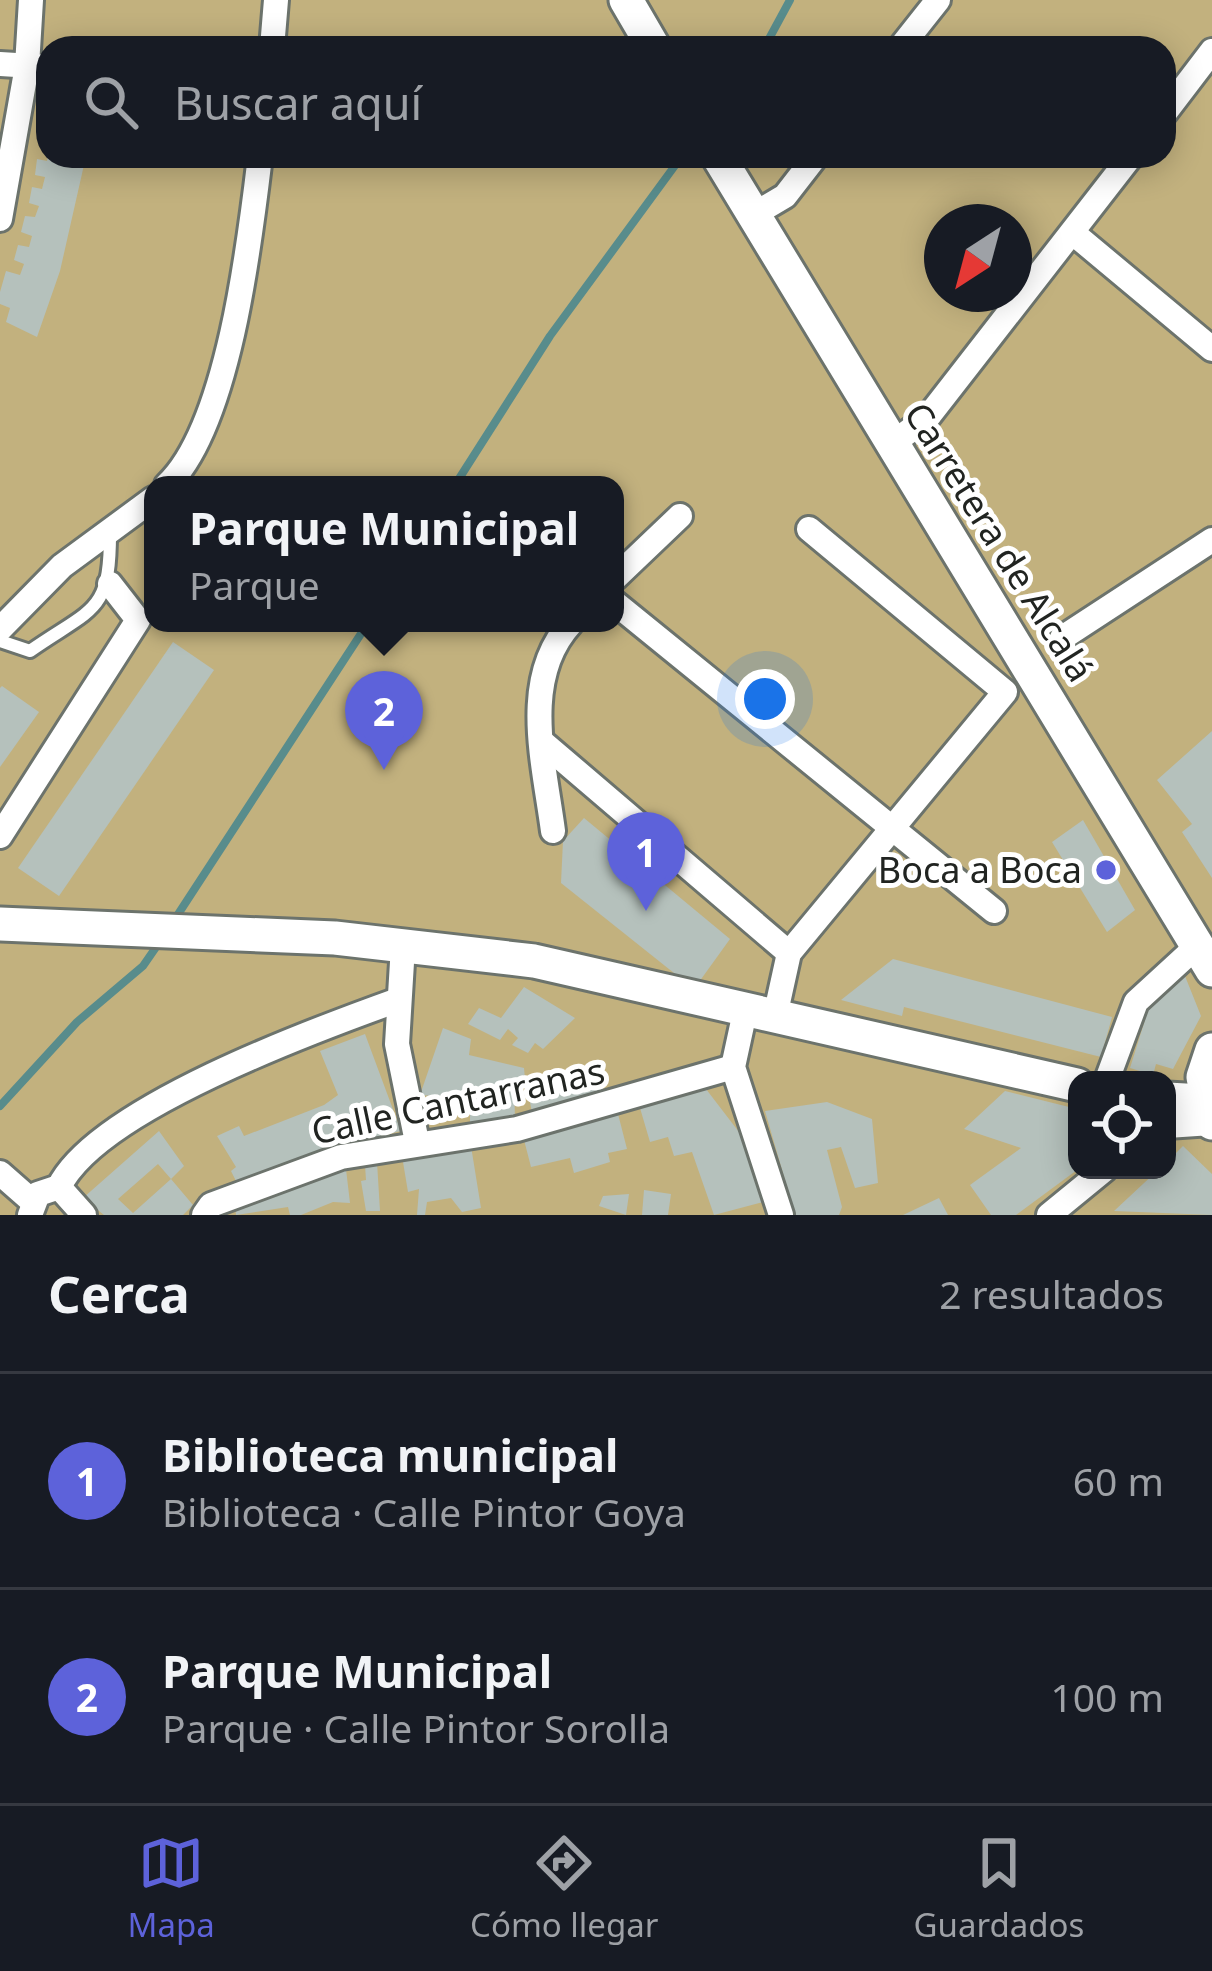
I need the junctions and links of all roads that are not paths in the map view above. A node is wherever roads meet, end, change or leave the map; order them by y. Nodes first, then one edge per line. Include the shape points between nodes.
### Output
1 (31, 0) edge
2 (276, 0) edge
3 (626, 0) edge
4 (938, 0) edge
5 (273, 36) edge
6 (647, 36) edge
7 (910, 36) edge
8 (36, 47) edge
9 (1212, 51) edge
10 (0, 64) edge
11 (36, 66) edge
12 (36, 74) edge
13 (1176, 98) edge
14 (259, 168) edge
15 (725, 168) edge
16 (807, 168) edge
17 (1123, 168) edge
18 (753, 215) junction
19 (0, 219) edge
20 (1072, 232) junction
21 (1212, 349) edge
22 (893, 443) junction
23 (173, 476) edge
24 (144, 506) edge
25 (680, 516) dead end
26 (809, 529) dead end
27 (110, 532) junction
28 (1212, 540) edge
29 (624, 569) edge
30 (110, 584) junction
31 (624, 610) edge
32 (0, 629) edge
33 (563, 632) edge
34 (1062, 638) dead end
35 (0, 641) edge
36 (541, 741) junction
37 (553, 831) dead end
38 (893, 831) junction
39 (0, 836) edge
40 (994, 910) dead end
41 (0, 924) edge
42 (1203, 943) edge
43 (403, 946) junction
44 (789, 953) junction
45 (398, 1000) junction
46 (761, 1009) junction
47 (1212, 1050) edge
48 (733, 1067) junction
49 (1110, 1071) edge
50 (1068, 1083) edge
51 (1176, 1103) edge
52 (1209, 1116) edge
53 (1176, 1124) edge
54 (418, 1142) junction
55 (0, 1173) edge
56 (1093, 1179) edge
57 (59, 1187) junction
58 (31, 1208) edge
59 (84, 1215) edge
60 (204, 1215) edge
61 (781, 1215) edge
62 (1049, 1215) edge

1 - 8 street
2 - 5 street
3 - 6 street
4 - 7 street
9 - 13 street
10 - 11 street
12 - 19 street
14 - 23 street via 247,264 217,383 201,433
15 - 18 street, Carretera de Alcalá
16 - 18 street via 785,196
17 - 20 street
18 - 22 street, Carretera de Alcalá
20 - 21 street
20 - 22 street via 928,417
22 - 42 street, Carretera de Alcalá
24 - 27 street
25 - 29 street
26 - 38 street via 1004,692
27 - 30 lane
27 - 32 street via 62,566
28 - 34 street
30 - 35 lane via 98,603 31,651
30 - 39 street via 138,620
31 - 38 street
33 - 36 street via 548,648
36 - 37 street
36 - 44 street
38 - 40 street
38 - 44 street
41 - 43 street
42 - 49 street via 1136,1002
43 - 45 street
43 - 46 street via 534,961
44 - 46 street
45 - 54 street via 397,1044
45 - 57 street via 201,1079 113,1135
46 - 48 street
46 - 50 street
47 - 52 street via 1203,1077
48 - 54 street, Calle Cantarranas via 517,1129
48 - 61 street
51 - 52 street
52 - 53 street
54 - 60 street, Calle Cantarranas via 341,1157 211,1205
55 - 58 street
56 - 62 street
57 - 58 street
57 - 59 street

